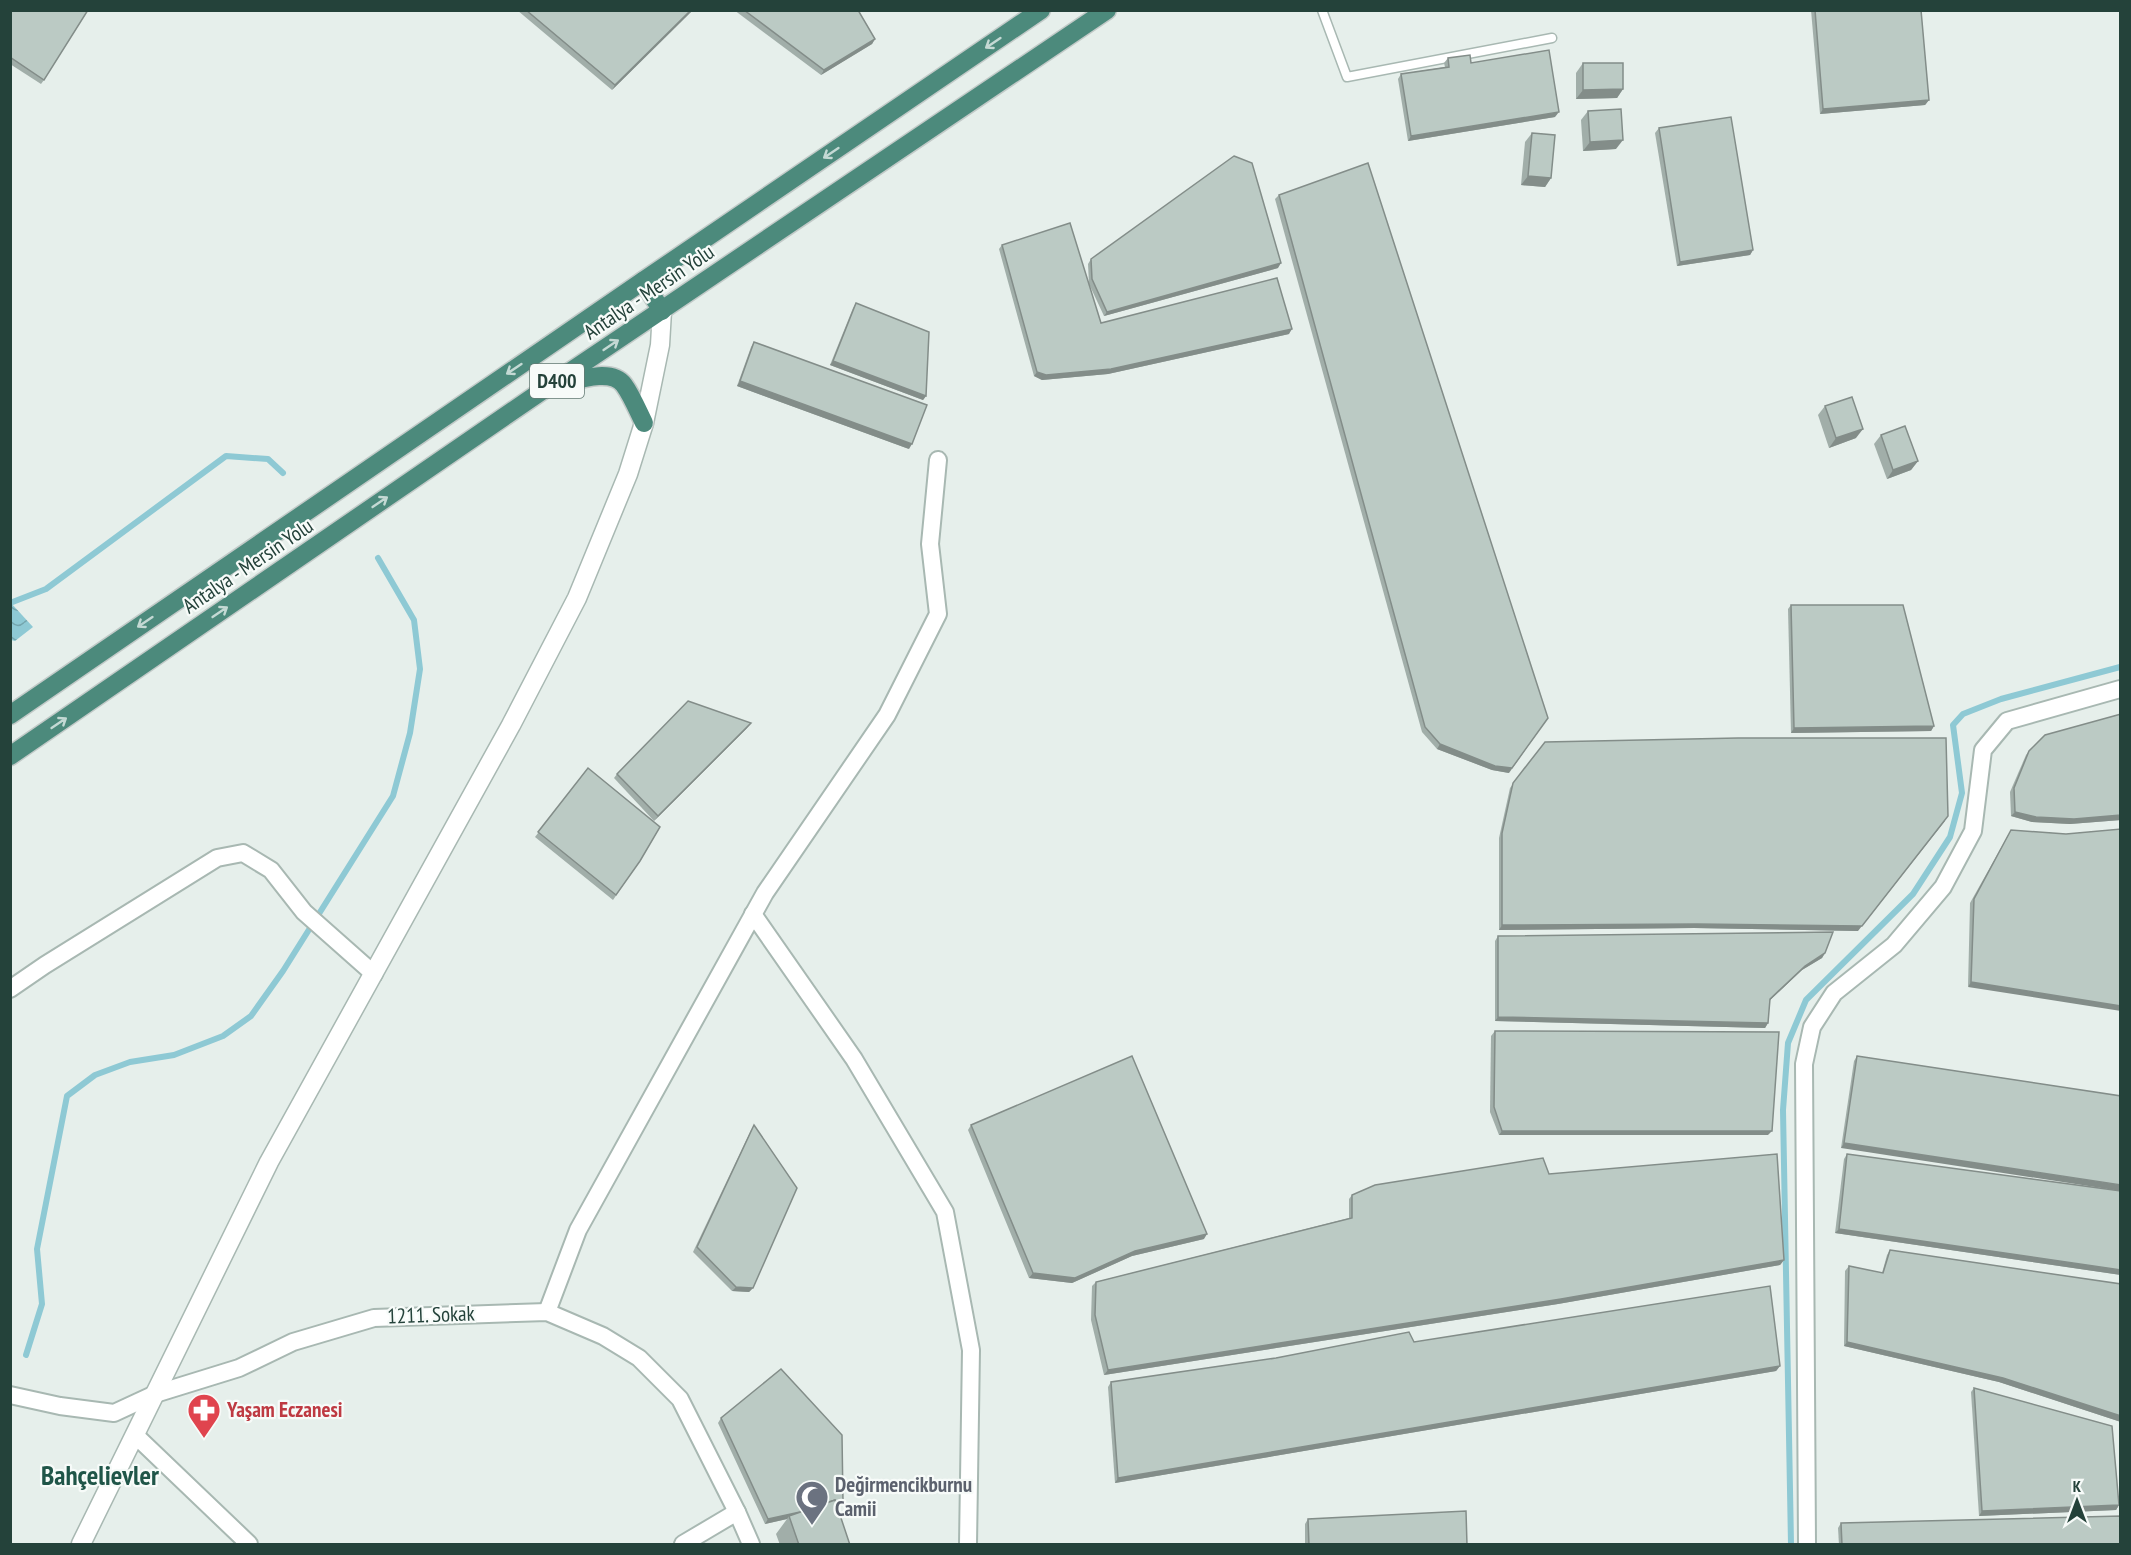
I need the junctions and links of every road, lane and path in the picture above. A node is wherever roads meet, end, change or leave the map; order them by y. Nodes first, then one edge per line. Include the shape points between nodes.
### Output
1 (1041, 10) edge
2 (1107, 10) edge
3 (1322, 10) edge
4 (1552, 38) dead end
5 (643, 281) junction
6 (662, 311) junction
7 (549, 386) junction
8 (645, 423) junction
9 (938, 460) dead end
10 (2121, 689) edge
11 (10, 715) edge
12 (10, 756) edge
13 (753, 914) junction
14 (374, 974) junction
15 (10, 989) edge
16 (547, 1312) junction
17 (155, 1394) junction
18 (10, 1395) edge
19 (135, 1435) junction
20 (737, 1512) junction
21 (81, 1545) edge
22 (249, 1545) edge
23 (683, 1545) edge
24 (751, 1545) edge
25 (968, 1545) edge
26 (1807, 1545) edge

1 -> 5 highway, Antalya - Mersin Yolu / D400
2 - 6 highway, Antalya - Mersin Yolu / D400
3 - 4 lane via 1347,77
5 - 6 highway
5 -> 11 highway, Antalya - Mersin Yolu / D400
7 -> 6 highway, Antalya - Mersin Yolu / D400
6 - 8 street via 660,345
7 - 8 highway via 604,376 615,378 624,384
12 -> 7 highway, Antalya - Mersin Yolu / D400
8 - 14 street via 578,598
9 - 13 street via 930,544 938,614 887,715
10 - 26 street via 2007,721 1983,750 1973,831 1943,886 1894,945 1834,993 1812,1027 1804,1064
13 - 16 street via 578,1230
13 - 25 street via 854,1059 945,1212 971,1350
14 - 15 street via 304,912 271,870 243,853 217,858
14 - 17 street via 269,1162
16 - 17 street, 1211. Sokak via 374,1318 293,1342 239,1368
16 - 20 street, 1211. Sokak via 603,1336 639,1358 680,1399
17 - 18 street, 1211. Sokak via 114,1413
17 - 19 street
19 - 21 street
19 - 22 street
20 - 23 street
20 - 24 street, 1211. Sokak

